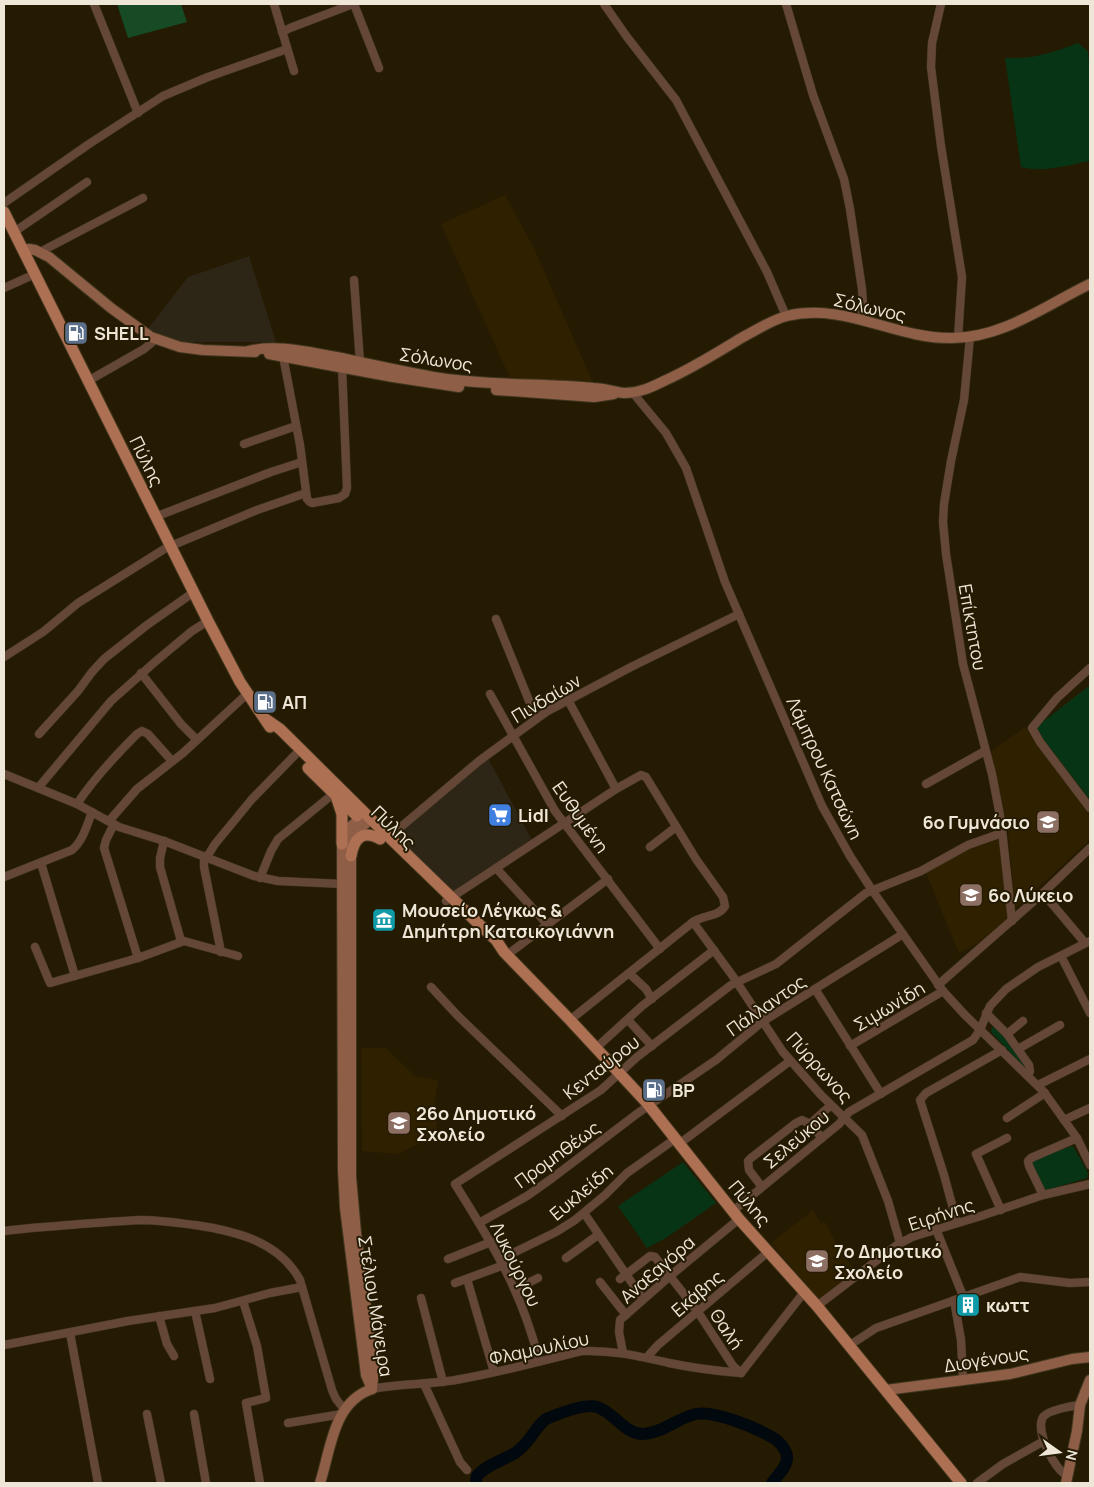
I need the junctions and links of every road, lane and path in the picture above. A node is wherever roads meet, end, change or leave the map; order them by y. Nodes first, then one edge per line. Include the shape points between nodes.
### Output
1 (94, 4) edge
2 (274, 4) edge
3 (354, 4) edge
4 (604, 4) edge
5 (786, 4) edge
6 (941, 4) edge
7 (282, 32) junction
8 (287, 50) junction
9 (379, 68) dead end
10 (294, 71) dead end
11 (138, 113) junction
12 (87, 182) dead end
13 (143, 198) dead end
14 (4, 203) edge
15 (4, 212) edge
16 (14, 232) junction
17 (23, 250) junction
18 (40, 252) junction
19 (35, 274) junction
20 (354, 280) dead end
21 (1090, 284) edge
22 (4, 288) edge
23 (786, 316) junction
24 (861, 319) junction
25 (970, 337) junction
26 (958, 338) junction
27 (156, 339) junction
28 (248, 351) junction
29 (283, 356) junction
30 (360, 362) junction
31 (342, 367) junction
32 (88, 381) junction
33 (620, 392) junction
34 (633, 393) junction
35 (296, 426) junction
36 (244, 444) dead end
37 (302, 462) junction
38 (292, 466) junction
39 (304, 472) junction
40 (306, 494) junction
41 (155, 517) junction
42 (171, 546) junction
43 (194, 592) junction
44 (739, 614) junction
45 (496, 619) dead end
46 (208, 621) junction
47 (5, 654) edge
48 (1090, 668) edge
49 (141, 673) junction
50 (247, 694) junction
51 (490, 694) dead end
52 (568, 700) junction
53 (536, 718) junction
54 (267, 720) junction
55 (39, 734) dead end
56 (513, 735) junction
57 (197, 740) junction
58 (986, 751) junction
59 (295, 755) junction
60 (172, 761) junction
61 (4, 774) edge
62 (926, 784) dead end
63 (38, 788) junction
64 (616, 789) junction
65 (335, 796) junction
66 (77, 804) junction
67 (1090, 808) edge
68 (92, 812) junction
69 (365, 819) junction
70 (111, 823) junction
71 (564, 824) junction
72 (676, 827) junction
73 (1002, 833) junction
74 (384, 838) junction
75 (164, 841) junction
76 (342, 844) junction
77 (650, 847) dead end
78 (1089, 851) edge
79 (206, 856) junction
80 (351, 856) junction
81 (41, 863) junction
82 (496, 868) junction
83 (4, 876) edge
84 (260, 878) junction
85 (608, 879) junction
86 (343, 884) junction
87 (872, 890) junction
88 (1043, 893) junction
89 (449, 899) junction
90 (1012, 921) junction
91 (693, 922) junction
92 (548, 924) junction
93 (903, 934) junction
94 (181, 941) junction
95 (1087, 942) edge
96 (35, 947) dead end
97 (660, 949) junction
98 (714, 950) junction
99 (221, 952) junction
100 (505, 954) junction
101 (238, 956) dead end
102 (1061, 956) junction
103 (138, 958) junction
104 (630, 974) junction
105 (75, 976) junction
106 (736, 982) junction
107 (431, 987) dead end
108 (941, 988) junction
109 (815, 989) junction
110 (652, 999) junction
111 (1090, 1012) edge
112 (986, 1013) junction
113 (570, 1020) junction
114 (628, 1020) junction
115 (1023, 1021) dead end
116 (762, 1022) junction
117 (1060, 1024) dead end
118 (980, 1030) junction
119 (1007, 1034) junction
120 (652, 1046) junction
121 (850, 1046) junction
122 (596, 1048) junction
123 (1018, 1049) junction
124 (1002, 1050) junction
125 (1090, 1059) edge
126 (790, 1060) junction
127 (621, 1073) junction
128 (1028, 1076) junction
129 (1038, 1085) junction
130 (1045, 1093) junction
131 (881, 1094) junction
132 (831, 1105) junction
133 (650, 1106) junction
134 (1090, 1108) edge
135 (562, 1116) junction
136 (845, 1117) junction
137 (1007, 1118) dead end
138 (1064, 1120) junction
139 (810, 1124) junction
140 (822, 1138) junction
141 (1007, 1138) dead end
142 (1077, 1138) junction
143 (677, 1141) junction
144 (1088, 1155) edge
145 (1090, 1166) edge
146 (455, 1184) joint
147 (1090, 1184) edge
148 (762, 1187) junction
149 (1043, 1195) junction
150 (1001, 1210) junction
151 (584, 1213) junction
152 (736, 1215) junction
153 (480, 1223) junction
154 (957, 1223) junction
155 (936, 1229) junction
156 (4, 1231) edge
157 (598, 1235) junction
158 (491, 1242) junction
159 (900, 1243) junction
160 (768, 1252) junction
161 (566, 1258) dead end
162 (448, 1259) dead end
163 (502, 1262) junction
164 (670, 1276) junction
165 (623, 1277) junction
166 (538, 1278) dead end
167 (467, 1279) junction
168 (600, 1282) dead end
169 (1090, 1282) edge
170 (456, 1283) dead end
171 (302, 1287) junction
172 (516, 1289) junction
173 (804, 1291) junction
174 (963, 1296) junction
175 (421, 1298) dead end
176 (643, 1299) junction
177 (954, 1300) junction
178 (243, 1302) junction
179 (818, 1306) junction
180 (195, 1311) junction
181 (698, 1312) junction
182 (626, 1315) junction
183 (159, 1316) junction
184 (70, 1333) junction
185 (4, 1345) edge
186 (850, 1345) junction
187 (624, 1353) junction
188 (174, 1356) dead end
189 (1090, 1357) edge
190 (647, 1358) junction
191 (539, 1361) junction
192 (494, 1372) junction
193 (741, 1373) junction
194 (210, 1379) dead end
195 (963, 1379) junction
196 (1090, 1380) edge
197 (443, 1382) junction
198 (424, 1384) junction
199 (372, 1389) junction
200 (886, 1390) junction
201 (1080, 1405) junction
202 (343, 1411) junction
203 (147, 1414) dead end
204 (194, 1414) dead end
205 (288, 1424) dead end
206 (1044, 1441) junction
207 (467, 1470) dead end
208 (1067, 1480) edge
209 (98, 1483) edge
210 (161, 1483) edge
211 (206, 1483) edge
212 (260, 1483) edge
213 (320, 1483) edge
214 (961, 1483) edge
215 (977, 1483) edge

1 - 11 street
2 - 7 street
3 - 7 street
3 - 9 street
4 - 23 street via 676,100 767,272
5 - 24 street via 813,95 844,179 862,288
6 - 26 street via 932,42 931,67 962,276
7 - 8 street
8 - 10 street
8 - 11 street via 179,88
11 - 14 street
12 - 16 street
13 - 18 street
15 - 16 main road, Πύλης
16 - 17 main road, Πύλης
17 - 18 street, Σόλωνος via 28,248
17 - 19 main road, Πύλης
18 - 27 street, Σόλωνος via 125,320
19 - 22 street
19 - 32 main road, Πύλης
20 - 30 street
21 - 25 street, Σόλωνος via 1012,324
23 - 24 street, Σόλωνος via 820,313
23 - 34 street, Σόλωνος via 762,326 680,374
24 - 26 street, Σόλωνος via 938,338
25 - 26 street, Σόλωνος
25 - 58 street, Επίκτητου via 964,400 943,522 963,664
27 - 28 street, Σόλωνος via 190,349
27 - 32 street
28 - 29 street, Σόλωνος
28 - 30 street, Σόλωνος via 263,348 299,350
29 - 31 street, Σόλωνος
29 - 35 street
30 - 33 street, Σόλωνος via 468,382
31 - 33 street, Σόλωνος via 468,388 594,397
31 - 40 street via 347,488 339,498 315,503 310,502
32 - 41 main road, Πύλης
33 - 34 street, Σόλωνος
34 - 44 street, Λάμπρου Κατσώνη via 666,433 684,462
35 - 36 street
35 - 37 street
37 - 38 street
37 - 39 street
38 - 39 street
38 - 41 street
39 - 40 street
40 - 42 street via 257,510
41 - 42 main road, Πύλης
42 - 43 main road, Πύλης
42 - 47 street via 78,603 43,632
43 - 46 main road, Πύλης
43 - 55 street via 104,659
44 - 52 street, Πινδαίων
44 - 87 street, Λάμπρου Κατσώνη via 822,806
45 - 53 street
46 - 49 street
46 - 50 main road, Πύλης
48 - 67 street via 1057,698 1032,728
49 - 57 street
49 - 63 street via 101,712
50 - 54 main road, Πύλης
50 - 57 street
51 - 56 street, Ευθυμένη
52 - 53 street, Πινδαίων
52 - 64 street
53 - 56 street, Πινδαίων
54 - 59 main road, Πύλης
54 - 69 main road, Πύλης via 280,729
56 - 71 street, Ευθυμένη
56 - 74 street, Πινδαίων
57 - 60 street
58 - 62 street
58 - 73 street, Επίκτητου
59 - 65 main road, Πύλης
59 - 79 street via 252,799
60 - 66 street via 142,731 110,762
60 - 70 street via 136,789
61 - 63 street
63 - 66 street
64 - 71 street
64 - 72 street via 645,776
65 - 69 main road, Πύλης
65 - 76 main road via 342,814
65 - 84 street via 276,841
66 - 68 street
68 - 70 street
68 - 81 street via 76,846
69 - 74 main road, Πύλης
69 - 76 street via 348,829
69 - 80 street, Στέλιου Μάγειρα via 352,838
70 - 75 street
70 - 103 street via 104,848
71 - 82 street
71 - 85 street, Ευθυμένη
72 - 77 street
72 - 91 street via 725,904 719,913
73 - 87 street, Κενταύρου via 968,845 921,871
73 - 90 street, Επίκτητου
74 - 80 main road via 362,836 355,843
74 - 89 main road, Πύλης
75 - 79 street
75 - 94 street via 160,867
76 - 86 street, Στέλιου Μάγειρα
78 - 88 street, Σιμωνίδη
79 - 84 street
79 - 99 street via 204,867
80 - 199 street, Στέλιου Μάγειρα via 350,1158 354,1217 374,1368
81 - 83 street
81 - 105 street
82 - 89 street
82 - 92 street
84 - 86 street
85 - 92 street
85 - 97 street, Ευθυμένη
86 - 199 street, Στέλιου Μάγειρα via 345,1208 366,1374
87 - 93 street, Λάμπρου Κατσώνη
87 - 106 street, Κενταύρου via 776,964
88 - 90 street, Σιμωνίδη
88 - 95 street
89 - 100 main road, Πύλης via 491,945
90 - 108 street, Σιμωνίδη
91 - 97 street
91 - 98 street, Πύρρωνος
92 - 100 street
93 - 108 street, Λάμπρου Κατσώνη
93 - 109 street, Πάλλαντος
94 - 99 street
94 - 103 street
95 - 102 street
96 - 105 street via 50,983
97 - 104 street
98 - 106 street, Πύρρωνος
98 - 110 street
99 - 101 street
100 - 113 main road, Πύλης
102 - 111 street
102 - 112 street via 1006,989
103 - 105 street
104 - 110 street
104 - 113 street
106 - 116 street, Πύρρωνος
106 - 120 street, Κενταύρου
107 - 135 street
108 - 118 street, Λάμπρου Κατσώνη
108 - 121 street, Σιμωνίδη
109 - 116 street, Πάλλαντος
109 - 121 street
110 - 114 street
112 - 118 street
112 - 119 street
113 - 122 main road, Πύλης
114 - 120 street
114 - 122 street
115 - 119 street
116 - 126 street, Πύρρωνος
116 - 133 street, Πάλλαντος via 716,1060
117 - 123 street
118 - 124 street, Λάμπρου Κατσώνη
118 - 131 street, Σελεύκου via 973,1040
119 - 123 street
120 - 127 street, Κενταύρου
121 - 131 street
122 - 127 main road, Πύλης
123 - 128 street via 1030,1067
124 - 128 street, Λάμπρου Κατσώνη
124 - 154 street via 926,1093 920,1100
125 - 129 street
126 - 132 street, Πύρρωνος
126 - 143 street
127 - 133 main road, Πύλης
127 - 135 street, Κενταύρου
128 - 129 street, Λάμπρου Κατσώνη
129 - 130 street, Λάμπρου Κατσώνη
130 - 137 street
130 - 138 street, Λάμπρου Κατσώνη
131 - 136 street, Σελεύκου
132 - 136 street, Πύρρωνος
132 - 139 street
133 - 143 main road, Πύλης
133 - 153 street, Προμηθέως via 552,1180
134 - 138 street
135 - 146 street, Κενταύρου
136 - 140 street, Σελεύκου
136 - 159 street, Πύρρωνος via 862,1135 888,1201
138 - 142 street, Λάμπρου Κατσώνη
139 - 140 street
139 - 148 street via 802,1120 796,1123 748,1161 749,1170
140 - 148 street, Σελεύκου
141 - 150 street via 976,1154
142 - 144 street, Λάμπρου Κατσώνη
142 - 149 street via 1028,1161
143 - 151 street, Ευκλείδη via 627,1173
143 - 152 main road, Πύλης
144 - 145 street, Λάμπρου Κατσώνη
146 - 153 street, Λυκούργου
147 - 149 street, Ειρήνης
148 - 152 street, Σελεύκου
149 - 150 street, Ειρήνης
150 - 154 street, Ειρήνης
151 - 157 street
151 - 163 street, Ευκλείδη
152 - 160 main road, Πύλης
152 - 164 street, Αναξαγόρα
153 - 158 street, Λυκούργου
154 - 155 street, Ειρήνης
155 - 159 street, Ειρήνης
155 - 174 street
156 - 171 street via 143,1220 224,1230 251,1238 273,1250 293,1269
157 - 161 street
157 - 165 street
158 - 162 street
158 - 163 street, Λυκούργου
159 - 179 street, Ειρήνης
160 - 173 main road, Πύλης
160 - 181 street, Εκάβης
163 - 167 street, Ευκλείδη
163 - 172 street, Λυκούργου
164 - 165 street, Θαλή via 653,1255
164 - 176 street, Αναξαγόρα
164 - 181 street, Θαλή
165 - 176 street
166 - 172 street
167 - 170 street, Ευκλείδη
167 - 192 street
168 - 182 street
169 - 174 street via 1020,1277
171 - 178 street
171 - 202 street via 332,1390
172 - 191 street, Λυκούργου
173 - 179 main road, Πύλης
173 - 193 street
174 - 177 street
175 - 197 street
176 - 182 street, Αναξαγόρα
177 - 186 street via 876,1328
177 - 195 street
178 - 180 street
178 - 212 street via 257,1346 266,1398 246,1403
179 - 186 main road, Πύλης
180 - 183 street
180 - 194 street
181 - 190 street, Εκάβης
181 - 193 street, Θαλή via 733,1366
182 - 187 street, Αναξαγόρα via 619,1325
183 - 184 street
183 - 188 street
184 - 185 street
184 - 209 street
186 - 200 main road, Πύλης
187 - 190 street, Φλαμουλίου
187 - 191 street, Φλαμουλίου via 582,1352
189 - 195 street, Διογένους via 1010,1374
190 - 193 street, Φλαμουλίου
191 - 192 street, Φλαμουλίου
192 - 197 street, Φλαμουλίου
195 - 200 street, Διογένους
196 - 201 street
197 - 198 street, Φλαμουλίου
198 - 199 street, Φλαμουλίου
198 - 207 street via 460,1462
199 - 202 street via 357,1396
200 - 214 main road, Πύλης
201 - 206 street via 1045,1415 1042,1424
201 - 208 street
202 - 205 street
202 - 213 street
203 - 210 street
204 - 211 street
206 - 208 street via 1054,1463
206 - 215 street

